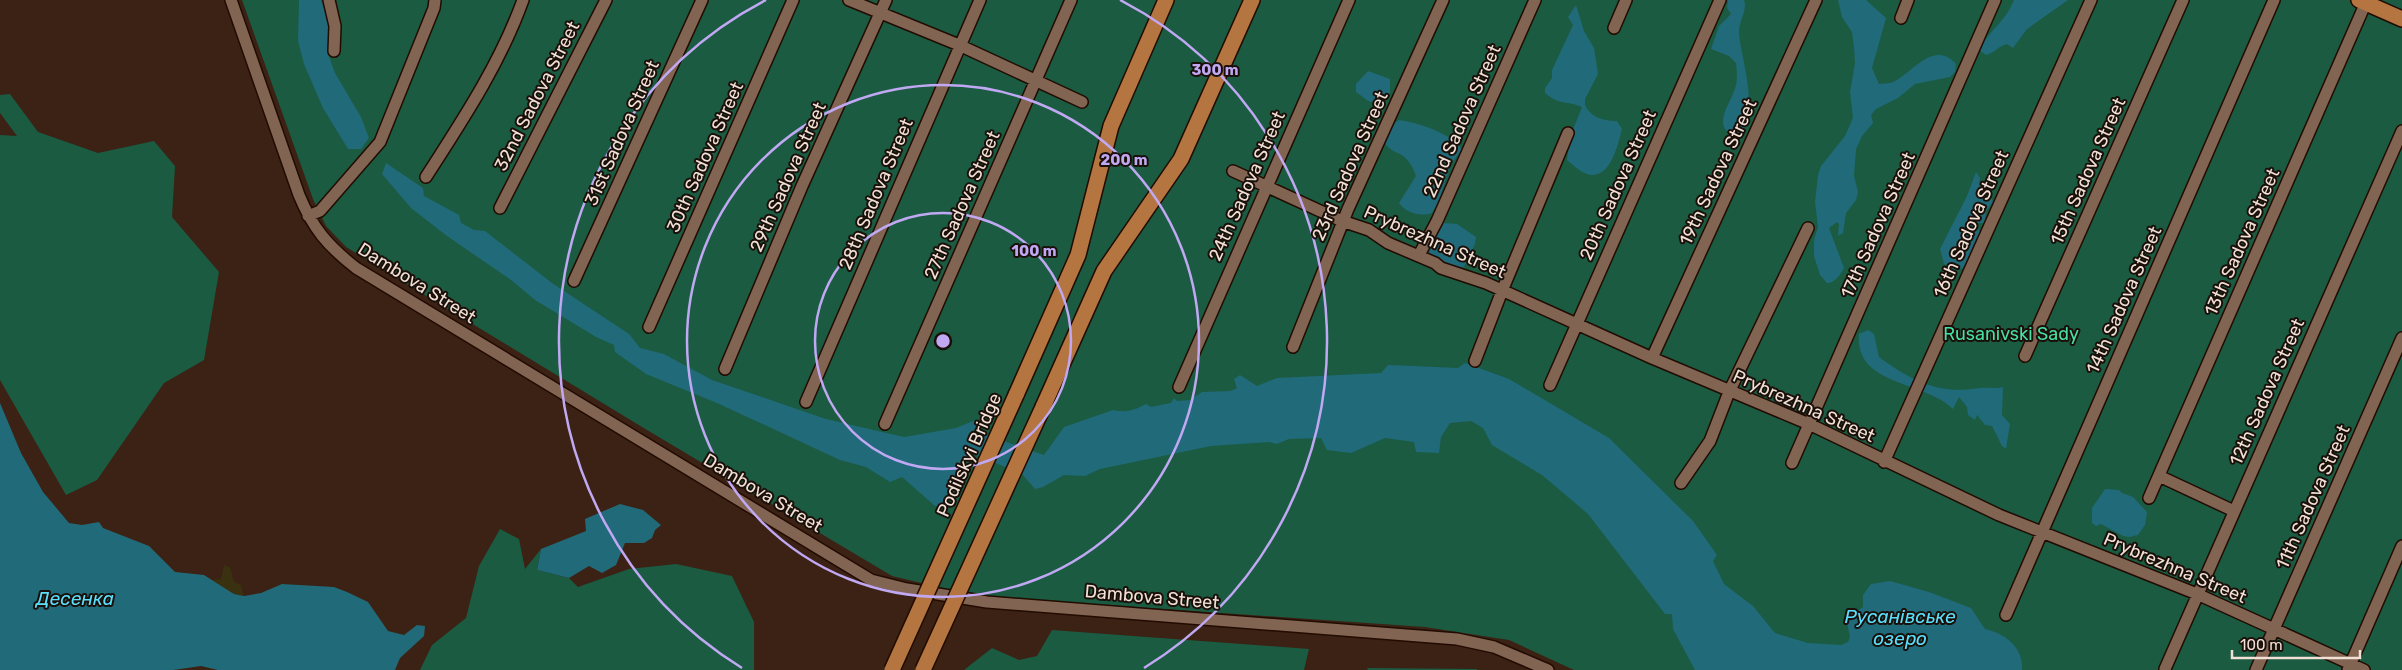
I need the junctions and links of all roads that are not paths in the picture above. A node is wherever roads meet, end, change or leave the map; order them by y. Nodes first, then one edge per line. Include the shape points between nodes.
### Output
1 (231, 0) edge
2 (328, 0) edge
3 (435, 0) edge
4 (523, 0) edge
5 (606, 0) edge
6 (702, 0) edge
7 (793, 0) edge
8 (849, 0) edge
9 (886, 0) edge
10 (980, 0) edge
11 (1071, 0) edge
12 (1166, 0) edge
13 (1252, 0) edge
14 (1349, 0) edge
15 (1443, 0) edge
16 (1535, 0) edge
17 (1626, 0) edge
18 (1720, 0) edge
19 (1816, 0) edge
20 (1908, 0) edge
21 (1995, 0) edge
22 (2091, 0) edge
23 (2183, 0) edge
24 (2274, 0) edge
25 (2364, 1) edge
26 (880, 14) junction
27 (1901, 18) dead end
28 (2402, 19) edge
29 (1614, 28) dead end
30 (959, 45) junction
31 (334, 51) dead end
32 (1035, 81) junction
33 (1082, 102) dead end
34 (2402, 131) edge
35 (1568, 133) dead end
36 (1233, 171) dead end
37 (426, 177) dead end
38 (1266, 185) junction
39 (500, 208) dead end
40 (308, 216) junction
41 (1342, 221) junction
42 (1808, 228) dead end
43 (1419, 255) junction
44 (574, 281) dead end
45 (1502, 291) junction
46 (1575, 324) junction
47 (649, 328) dead end
48 (2402, 338) edge
49 (1293, 347) dead end
50 (2024, 356) dead end
51 (1652, 358) junction
52 (1475, 361) dead end
53 (725, 368) dead end
54 (1550, 385) dead end
55 (1179, 387) dead end
56 (1728, 392) junction
57 (806, 402) dead end
58 (885, 424) dead end
59 (1809, 424) junction
60 (1884, 462) junction
61 (1792, 463) dead end
62 (2159, 476) junction
63 (1681, 483) dead end
64 (2149, 498) dead end
65 (2234, 511) junction
66 (2042, 532) junction
67 (2402, 546) edge
68 (2197, 594) junction
69 (2006, 615) dead end
70 (2274, 629) junction
71 (2349, 667) edge
72 (2165, 669) dead end
73 (892, 670) edge
74 (923, 670) edge
75 (1548, 670) edge
76 (2256, 670) edge
77 (2364, 670) edge

1 - 40 street, Dambova Street
2 - 31 street via 335,26
3 - 40 street via 380,142 320,210
4 - 37 street via 513,29 472,107
5 - 39 street, 32nd Sadova Street
6 - 44 street, 31st Sadova Street
7 - 47 street, 30th Sadova Street
8 - 26 street
9 - 26 street, 29th Sadova Street
10 - 30 street, 28th Sadova Street
11 - 32 street, 27th Sadova Street
12 - 73 main road, Podilskyi Bridge, bridge via 1111,126 1078,255
13 - 74 main road, bridge via 1181,159 1104,271
14 - 38 street, 24th Sadova Street
15 - 41 street, 23rd Sadova Street
16 - 43 street, 22nd Sadova Street
17 - 29 street
18 - 46 street, 20th Sadova Street
19 - 51 street, 19th Sadova Street
20 - 27 street
21 - 59 street, 17th Sadova Street
22 - 60 street, 16th Sadova Street
23 - 50 street, 15th Sadova Street
24 - 66 street, 14th Sadova Street
25 - 28 main road
25 - 62 street, 13th Sadova Street
26 - 30 street
26 - 53 street, 29th Sadova Street
30 - 32 street
30 - 57 street, 28th Sadova Street
32 - 33 street
32 - 58 street, 27th Sadova Street
34 - 65 street, 12th Sadova Street
35 - 45 street
36 - 38 street, Prybrezhna Street
38 - 41 street, Prybrezhna Street
38 - 55 street, 24th Sadova Street
40 - 75 street, Dambova Street via 330,248 356,268 879,584 987,602 1457,639 1494,647
41 - 43 street, Prybrezhna Street via 1369,230 1388,244
41 - 49 street, 23rd Sadova Street
42 - 56 street
43 - 45 street, Prybrezhna Street via 1440,268
45 - 46 street, Prybrezhna Street
45 - 52 street
46 - 51 street, Prybrezhna Street
46 - 54 street, 20th Sadova Street
48 - 70 street, 11th Sadova Street
51 - 56 street, Prybrezhna Street
56 - 59 street, Prybrezhna Street
56 - 63 street via 1710,441
59 - 60 street, Prybrezhna Street
59 - 61 street, 17th Sadova Street
60 - 66 street, Prybrezhna Street
62 - 64 street, 13th Sadova Street
62 - 65 street
65 - 68 street, 12th Sadova Street
66 - 68 street, Prybrezhna Street
66 - 69 street, 14th Sadova Street
67 - 71 street
68 - 70 street, Prybrezhna Street
68 - 72 street, 12th Sadova Street
70 - 71 street, Prybrezhna Street
70 - 76 street, 11th Sadova Street
71 - 77 street, Prybrezhna Street

